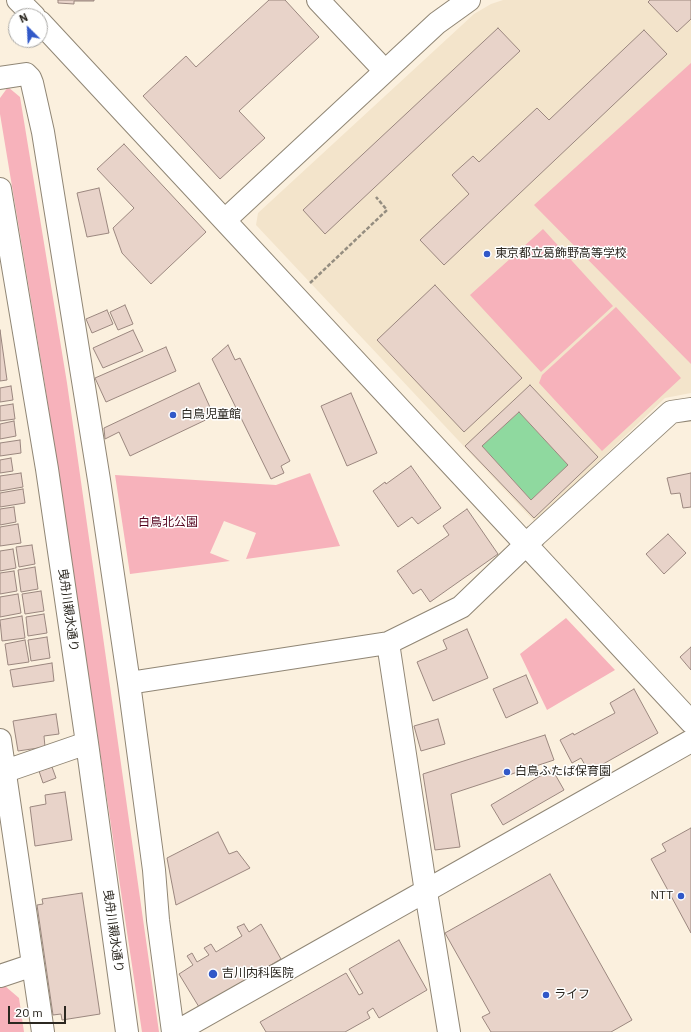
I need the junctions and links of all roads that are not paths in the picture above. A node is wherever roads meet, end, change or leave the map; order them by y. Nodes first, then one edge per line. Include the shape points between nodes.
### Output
1 (18, 0) edge
2 (318, 0) edge
3 (469, 0) edge
4 (26, 8) edge
5 (48, 31) edge
6 (385, 71) junction
7 (0, 78) edge
8 (0, 189) edge
9 (225, 220) junction
10 (7, 270) edge
11 (691, 409) edge
12 (527, 544) junction
13 (388, 643) junction
14 (129, 682) junction
15 (691, 722) edge
16 (0, 740) edge
17 (691, 741) edge
18 (87, 743) junction
19 (2, 772) edge
20 (426, 892) junction
21 (33, 965) junction
22 (0, 976) edge
23 (43, 1032) edge
24 (127, 1032) edge
25 (173, 1032) edge
26 (176, 1032) edge
27 (449, 1032) edge

1 - 4 street
2 - 6 street
3 - 6 street via 437,23
5 - 9 street
6 - 9 street
7 - 14 street via 26,74 30,78 43,132
8 - 10 street, 曳舟川親水通り
9 - 12 street
10 - 18 street, 曳舟川親水通り via 47,469
11 - 12 street via 671,412
12 - 13 street via 460,607
12 - 15 street
13 - 14 street
13 - 20 street
14 - 25 street
16 - 19 street
17 - 20 street
18 - 19 street
18 - 24 street, 曳舟川親水通り
19 - 21 street
20 - 26 street
20 - 27 street
21 - 22 street
21 - 23 street

